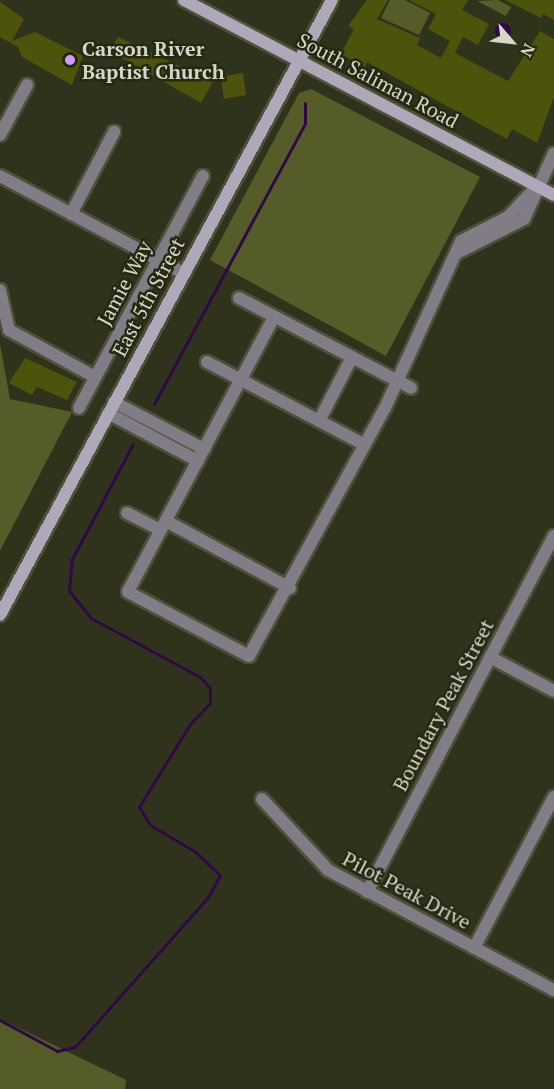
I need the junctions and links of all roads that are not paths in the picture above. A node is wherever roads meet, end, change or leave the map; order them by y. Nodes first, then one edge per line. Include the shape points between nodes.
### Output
1 (184, 0) edge
2 (332, 0) edge
3 (298, 60) junction
4 (27, 85) dead end
5 (114, 132) dead end
6 (0, 135) edge
7 (554, 153) edge
8 (203, 176) dead end
9 (0, 177) edge
10 (537, 186) junction
11 (554, 195) edge
12 (70, 214) junction
13 (158, 260) junction
14 (183, 273) junction
15 (0, 290) edge
16 (239, 298) dead end
17 (274, 317) junction
18 (352, 357) junction
19 (207, 362) dead end
20 (95, 377) junction
21 (241, 380) junction
22 (397, 381) junction
23 (411, 388) dead end
24 (111, 407) junction
25 (79, 408) dead end
26 (320, 421) junction
27 (365, 445) junction
28 (204, 449) junction
29 (198, 461) junction
30 (127, 513) dead end
31 (163, 526) junction
32 (554, 536) edge
33 (290, 588) junction
34 (0, 615) edge
35 (490, 657) junction
36 (554, 691) edge
37 (554, 797) edge
38 (262, 799) dead end
39 (367, 892) junction
40 (474, 948) junction
41 (554, 990) edge

1 - 3 main road, South Saliman Road
2 - 3 main road, East 5th Street
3 - 10 main road, South Saliman Road
3 - 14 main road, East 5th Street
4 - 6 street
5 - 12 street
7 - 10 street
8 - 13 street, Jamie Way
9 - 12 street
10 - 11 main road, South Saliman Road
10 - 22 street via 508,216 465,236
12 - 13 street
13 - 14 street
13 - 20 street, Jamie Way
14 - 24 main road, East 5th Street
15 - 20 street via 9,330
16 - 17 street
17 - 18 street
17 - 21 street
18 - 22 street
18 - 26 street
19 - 21 street
20 - 25 street, Jamie Way
21 - 26 street
21 - 28 street
22 - 23 street
22 - 27 street
24 - 28 street
24 - 29 street
24 - 34 main road, East 5th Street
26 - 27 street
27 - 33 street
28 - 29 street
29 - 31 street
30 - 31 street
31 - 33 street
31 - 33 street via 128,592 247,656 256,651
32 - 35 street, Boundary Peak Street
35 - 36 street
35 - 39 street, Boundary Peak Street
37 - 40 street
38 - 39 street, Pilot Peak Drive via 318,862
39 - 40 street, Pilot Peak Drive
40 - 41 street, Pilot Peak Drive

